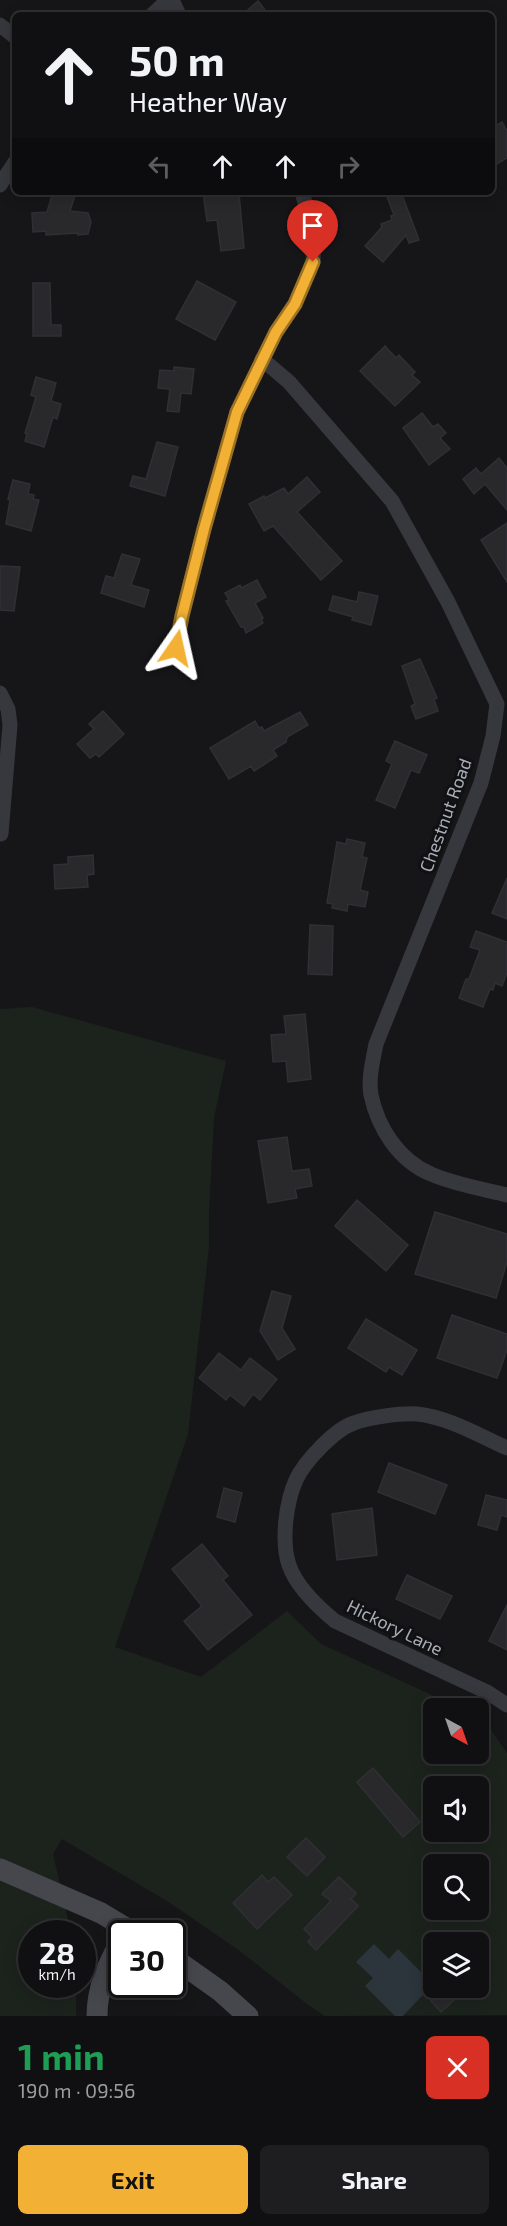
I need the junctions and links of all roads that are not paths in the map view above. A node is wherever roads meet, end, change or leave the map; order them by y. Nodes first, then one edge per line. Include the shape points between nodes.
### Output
1 (168, 0) edge
2 (155, 12) edge
3 (0, 25) edge
4 (12, 35) edge
5 (12, 167) edge
6 (0, 185) edge
7 (304, 198) edge
8 (262, 359) junction
9 (176, 648) dead end
10 (0, 693) edge
11 (502, 706) edge
12 (1, 834) edge
13 (507, 1195) edge
14 (507, 1448) edge
15 (507, 1706) edge
16 (0, 1869) edge
17 (110, 1920) edge
18 (186, 1967) edge
19 (108, 1968) edge
20 (98, 2016) edge
21 (248, 2016) edge

1 - 2 street
3 - 4 street
5 - 6 street
7 - 8 street via 314,235 313,262 295,304
8 - 9 street via 237,412
8 - 11 street, Chestnut Road via 289,382 392,501
10 - 12 street via 10,725
11 - 13 street, Chestnut Road via 481,783 376,1044 371,1094 387,1135 410,1162 431,1174
14 - 15 street, Hickory Lane via 418,1414 353,1423 324,1442 296,1479 285,1521 289,1566 315,1605 335,1620 487,1692
16 - 17 main road
18 - 21 main road
19 - 20 main road via 99,1991

